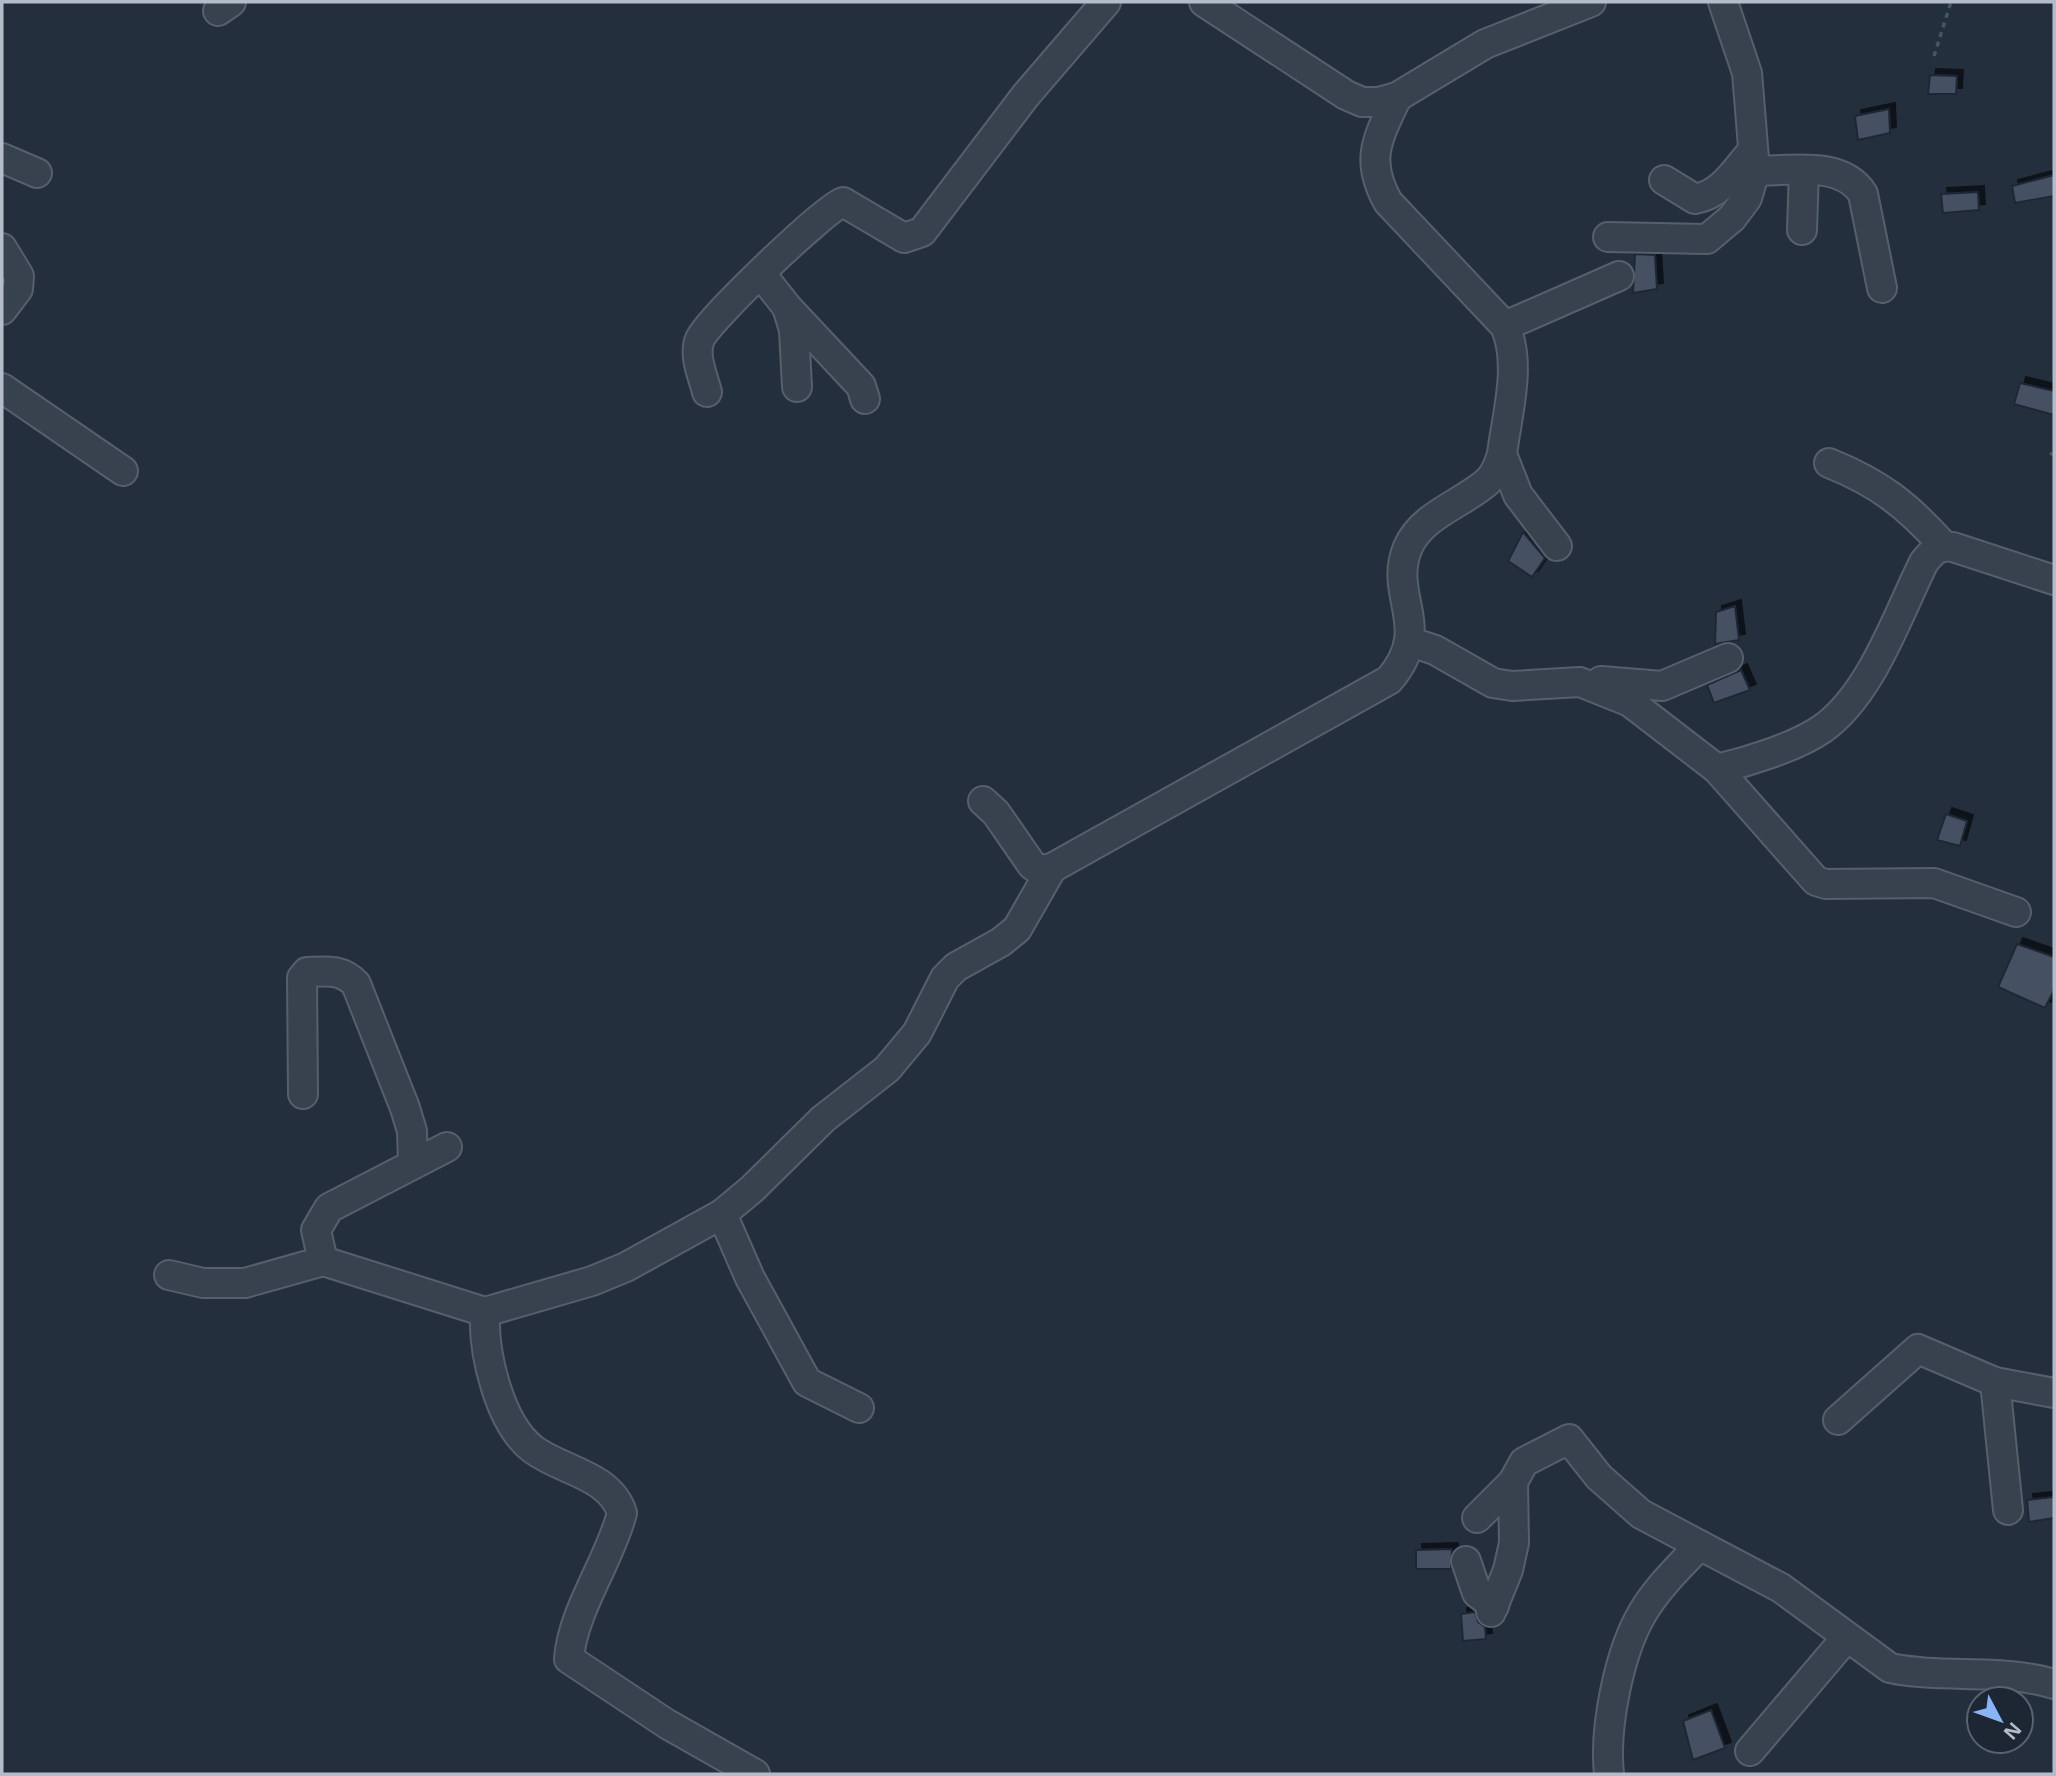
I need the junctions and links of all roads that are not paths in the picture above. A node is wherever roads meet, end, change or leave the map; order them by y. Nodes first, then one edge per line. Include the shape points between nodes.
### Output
1 (1107, 2) edge
2 (1204, 2) edge
3 (1591, 2) edge
4 (1723, 2) edge
5 (1397, 97) junction
6 (2, 159) edge
7 (1754, 161) junction
8 (1804, 170) junction
9 (37, 173) dead end
10 (1664, 180) dead end
11 (1802, 230) dead end
12 (1608, 237) dead end
13 (2, 248) edge
14 (761, 274) junction
15 (1619, 276) dead end
16 (1882, 288) dead end
17 (787, 307) junction
18 (2, 310) edge
19 (1505, 326) junction
20 (797, 387) dead end
21 (2, 388) edge
22 (707, 392) dead end
23 (865, 399) dead end
24 (1503, 454) junction
25 (1829, 463) dead end
26 (123, 471) dead end
27 (1943, 545) junction
28 (1557, 546) dead end
29 (2054, 580) edge
30 (1411, 642) junction
31 (1728, 658) dead end
32 (1580, 682) junction
33 (1717, 768) junction
34 (983, 801) dead end
35 (1052, 868) junction
36 (2016, 912) dead end
37 (303, 1094) dead end
38 (447, 1147) dead end
39 (413, 1164) junction
40 (722, 1214) junction
41 (323, 1261) junction
42 (169, 1275) dead end
43 (485, 1312) junction
44 (1995, 1382) junction
45 (2054, 1393) edge
46 (859, 1408) dead end
47 (1838, 1420) dead end
48 (1513, 1482) junction
49 (2008, 1510) dead end
50 (1477, 1518) dead end
51 (1699, 1546) junction
52 (1466, 1561) dead end
53 (1846, 1638) junction
54 (2054, 1684) edge
55 (1750, 1751) dead end
56 (755, 1774) edge
57 (1609, 1774) edge

1 - 14 street via 1026,95 922,232 904,238 843,202
2 - 5 street via 1346,95 1362,102
3 - 5 street via 1485,44
4 - 7 street via 1746,73
5 - 19 street via 1378,137 1373,159 1376,182 1388,202
6 - 9 street
7 - 8 street
7 - 10 street via 1702,198 1695,199
7 - 12 street via 1747,198 1707,239
8 - 11 street
8 - 16 street via 1836,174 1863,194
13 - 18 street via 19,275 18,289
14 - 17 street
14 - 22 street via 700,339 698,355
15 - 19 street
17 - 20 street via 794,330
17 - 23 street via 861,386
19 - 24 street via 1513,343 1513,361
21 - 26 street
24 - 28 street via 1518,495
24 - 30 street via 1488,481 1433,518 1410,544 1401,567
25 - 27 street via 1883,489
27 - 29 street
27 - 33 street via 1924,562 1865,682 1844,708 1822,729 1798,741
30 - 32 street via 1435,650 1493,683
30 - 35 street via 1401,667 1389,680
31 - 32 street via 1662,686 1612,680
32 - 33 street via 1630,702
33 - 36 street via 1816,881 1934,883
34 - 35 street via 1032,865 1039,870
35 - 40 street via 1017,929 945,978 904,1053 822,1119
37 - 39 street via 302,978 307,972 347,974 356,984 405,1108 412,1131
38 - 39 street
39 - 41 street via 329,1208 316,1230
40 - 43 street via 592,1282
40 - 46 street via 750,1278 807,1382
41 - 42 street via 245,1283 203,1283
41 - 43 street
43 - 56 street via 484,1336 494,1383 511,1422 531,1448 612,1493 622,1513 569,1659 667,1724
44 - 45 street
44 - 47 street via 1918,1349
44 - 49 street
48 - 50 street
48 - 51 street via 1524,1462 1569,1439 1620,1498
48 - 52 street via 1514,1543 1492,1609 1477,1594
51 - 53 street via 1781,1588
51 - 57 street via 1642,1614 1616,1684 1605,1744
53 - 54 street via 1869,1656 1899,1670 2016,1677
53 - 55 street

